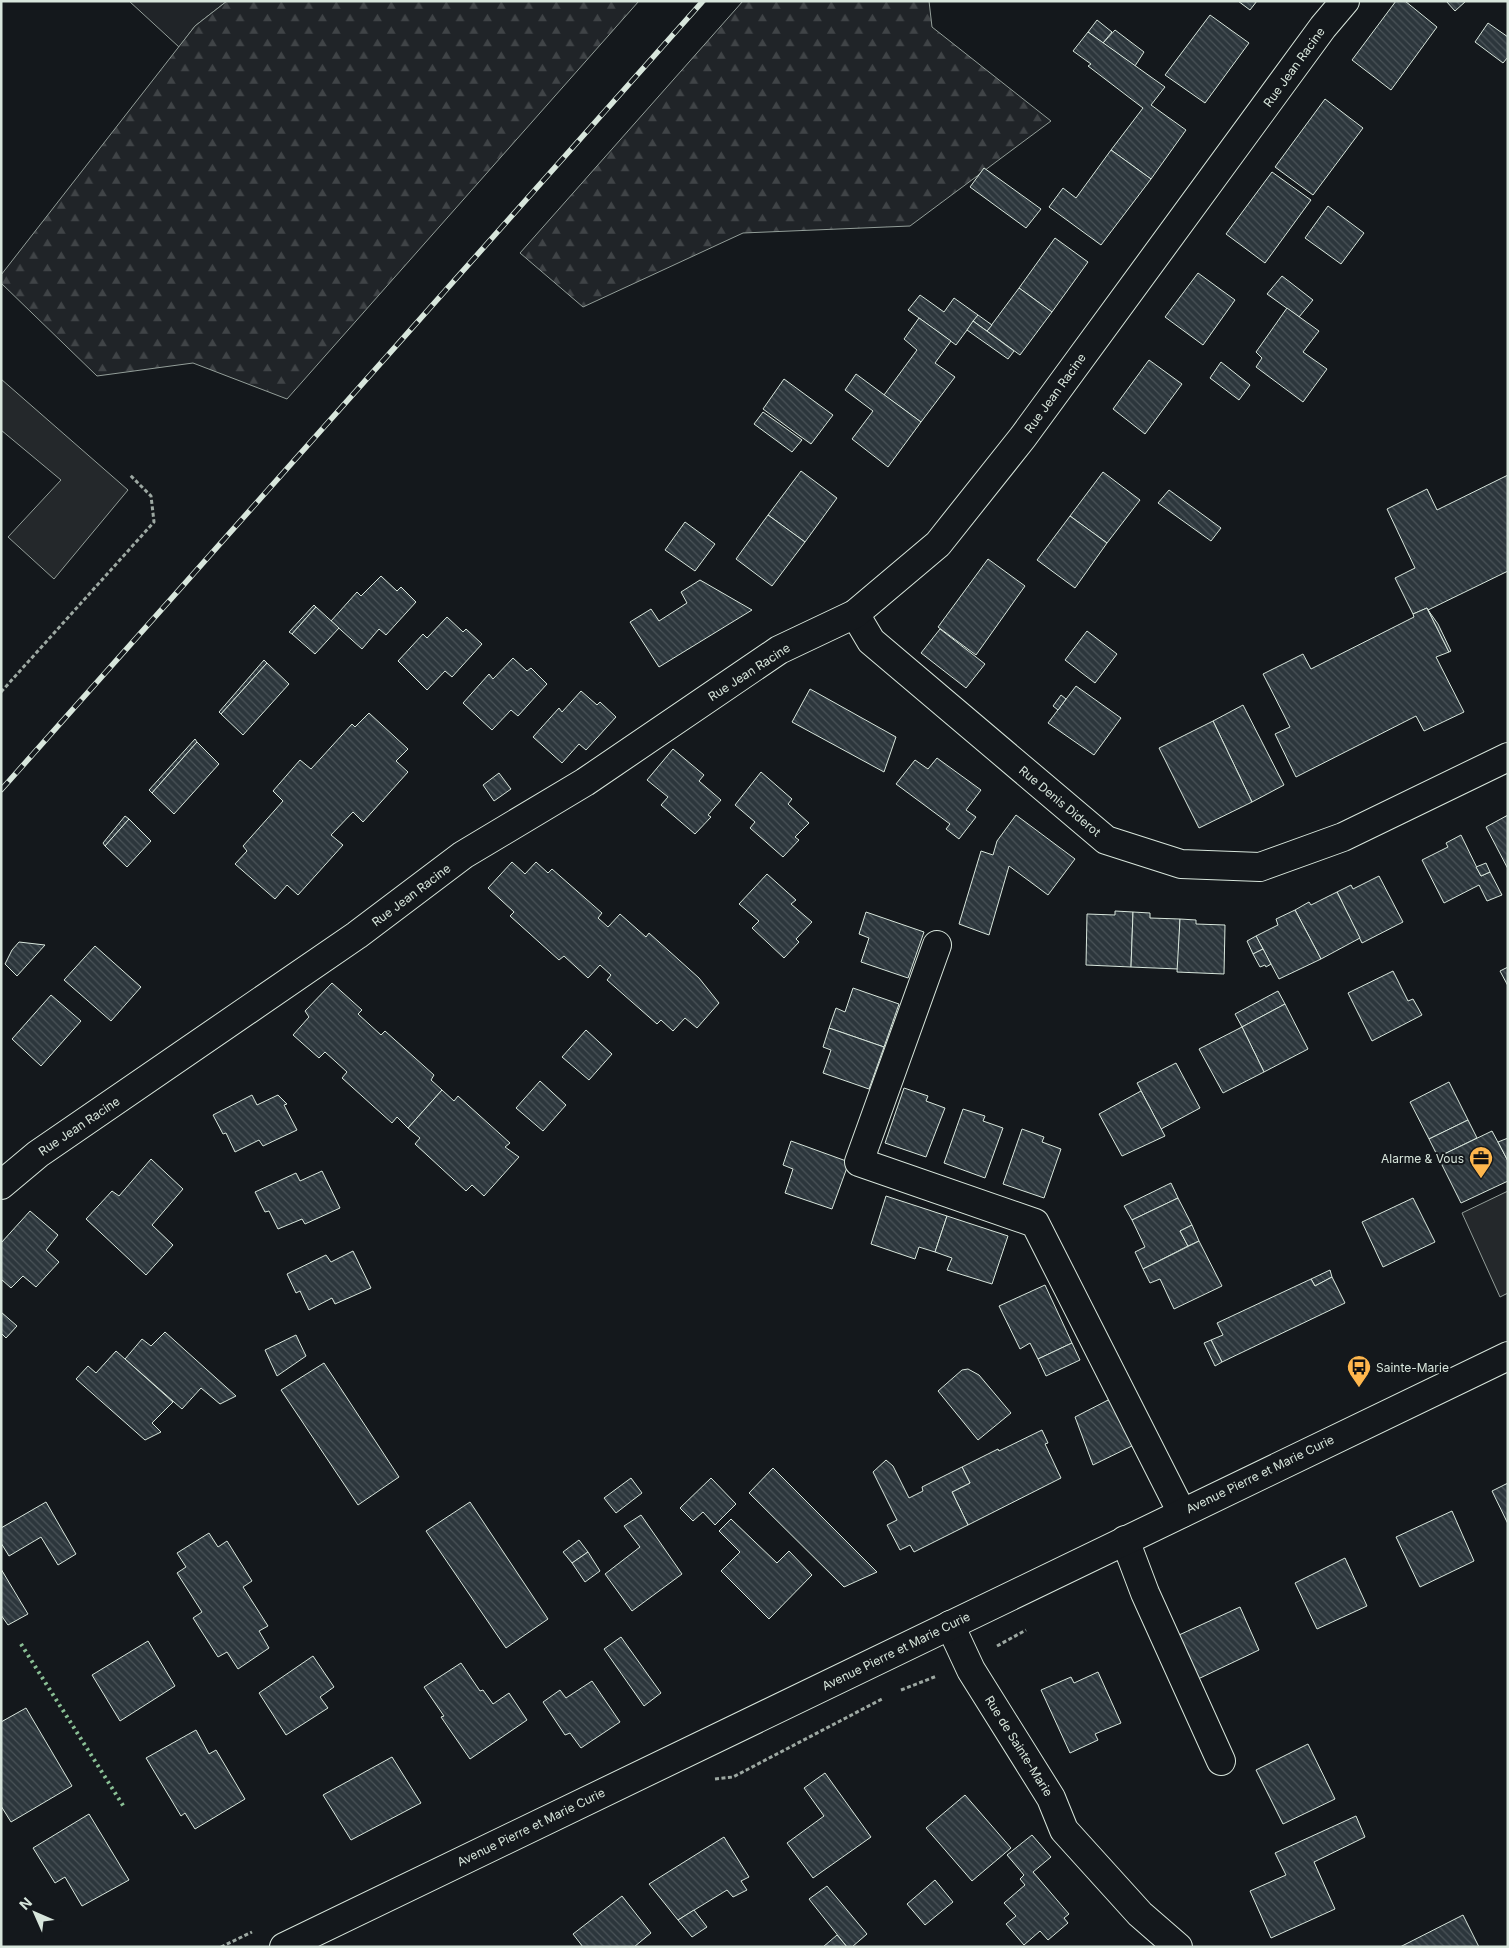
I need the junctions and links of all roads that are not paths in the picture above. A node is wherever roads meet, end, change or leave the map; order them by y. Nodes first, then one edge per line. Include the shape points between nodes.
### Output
1 (1344, 1) edge
2 (855, 614) junction
3 (1508, 757) edge
4 (937, 945) dead end
5 (1, 1185) edge
6 (1508, 1356) edge
7 (1182, 1513) junction
8 (1125, 1540) junction
9 (950, 1625) junction
10 (1221, 1760) dead end
11 (284, 1947) edge
12 (1178, 1947) edge

1 - 2 street, Rue Jean Racine via 1023,437 938,544
2 - 3 street, Rue Denis Diderot via 871,642 1106,840 1181,864 1260,868 1343,837
2 - 5 street, Rue Jean Racine via 779,650 585,782 464,855 357,935 38,1154
4 - 7 street via 859,1162 1036,1223
6 - 7 street, Avenue Pierre et Marie Curie
7 - 8 street, Avenue Pierre et Marie Curie
8 - 9 street, Avenue Pierre et Marie Curie
8 - 10 street via 1145,1593
9 - 11 street, Avenue Pierre et Marie Curie
9 - 12 street, Rue de Sainte-Marie via 971,1670 1051,1798 1064,1830 1140,1914

